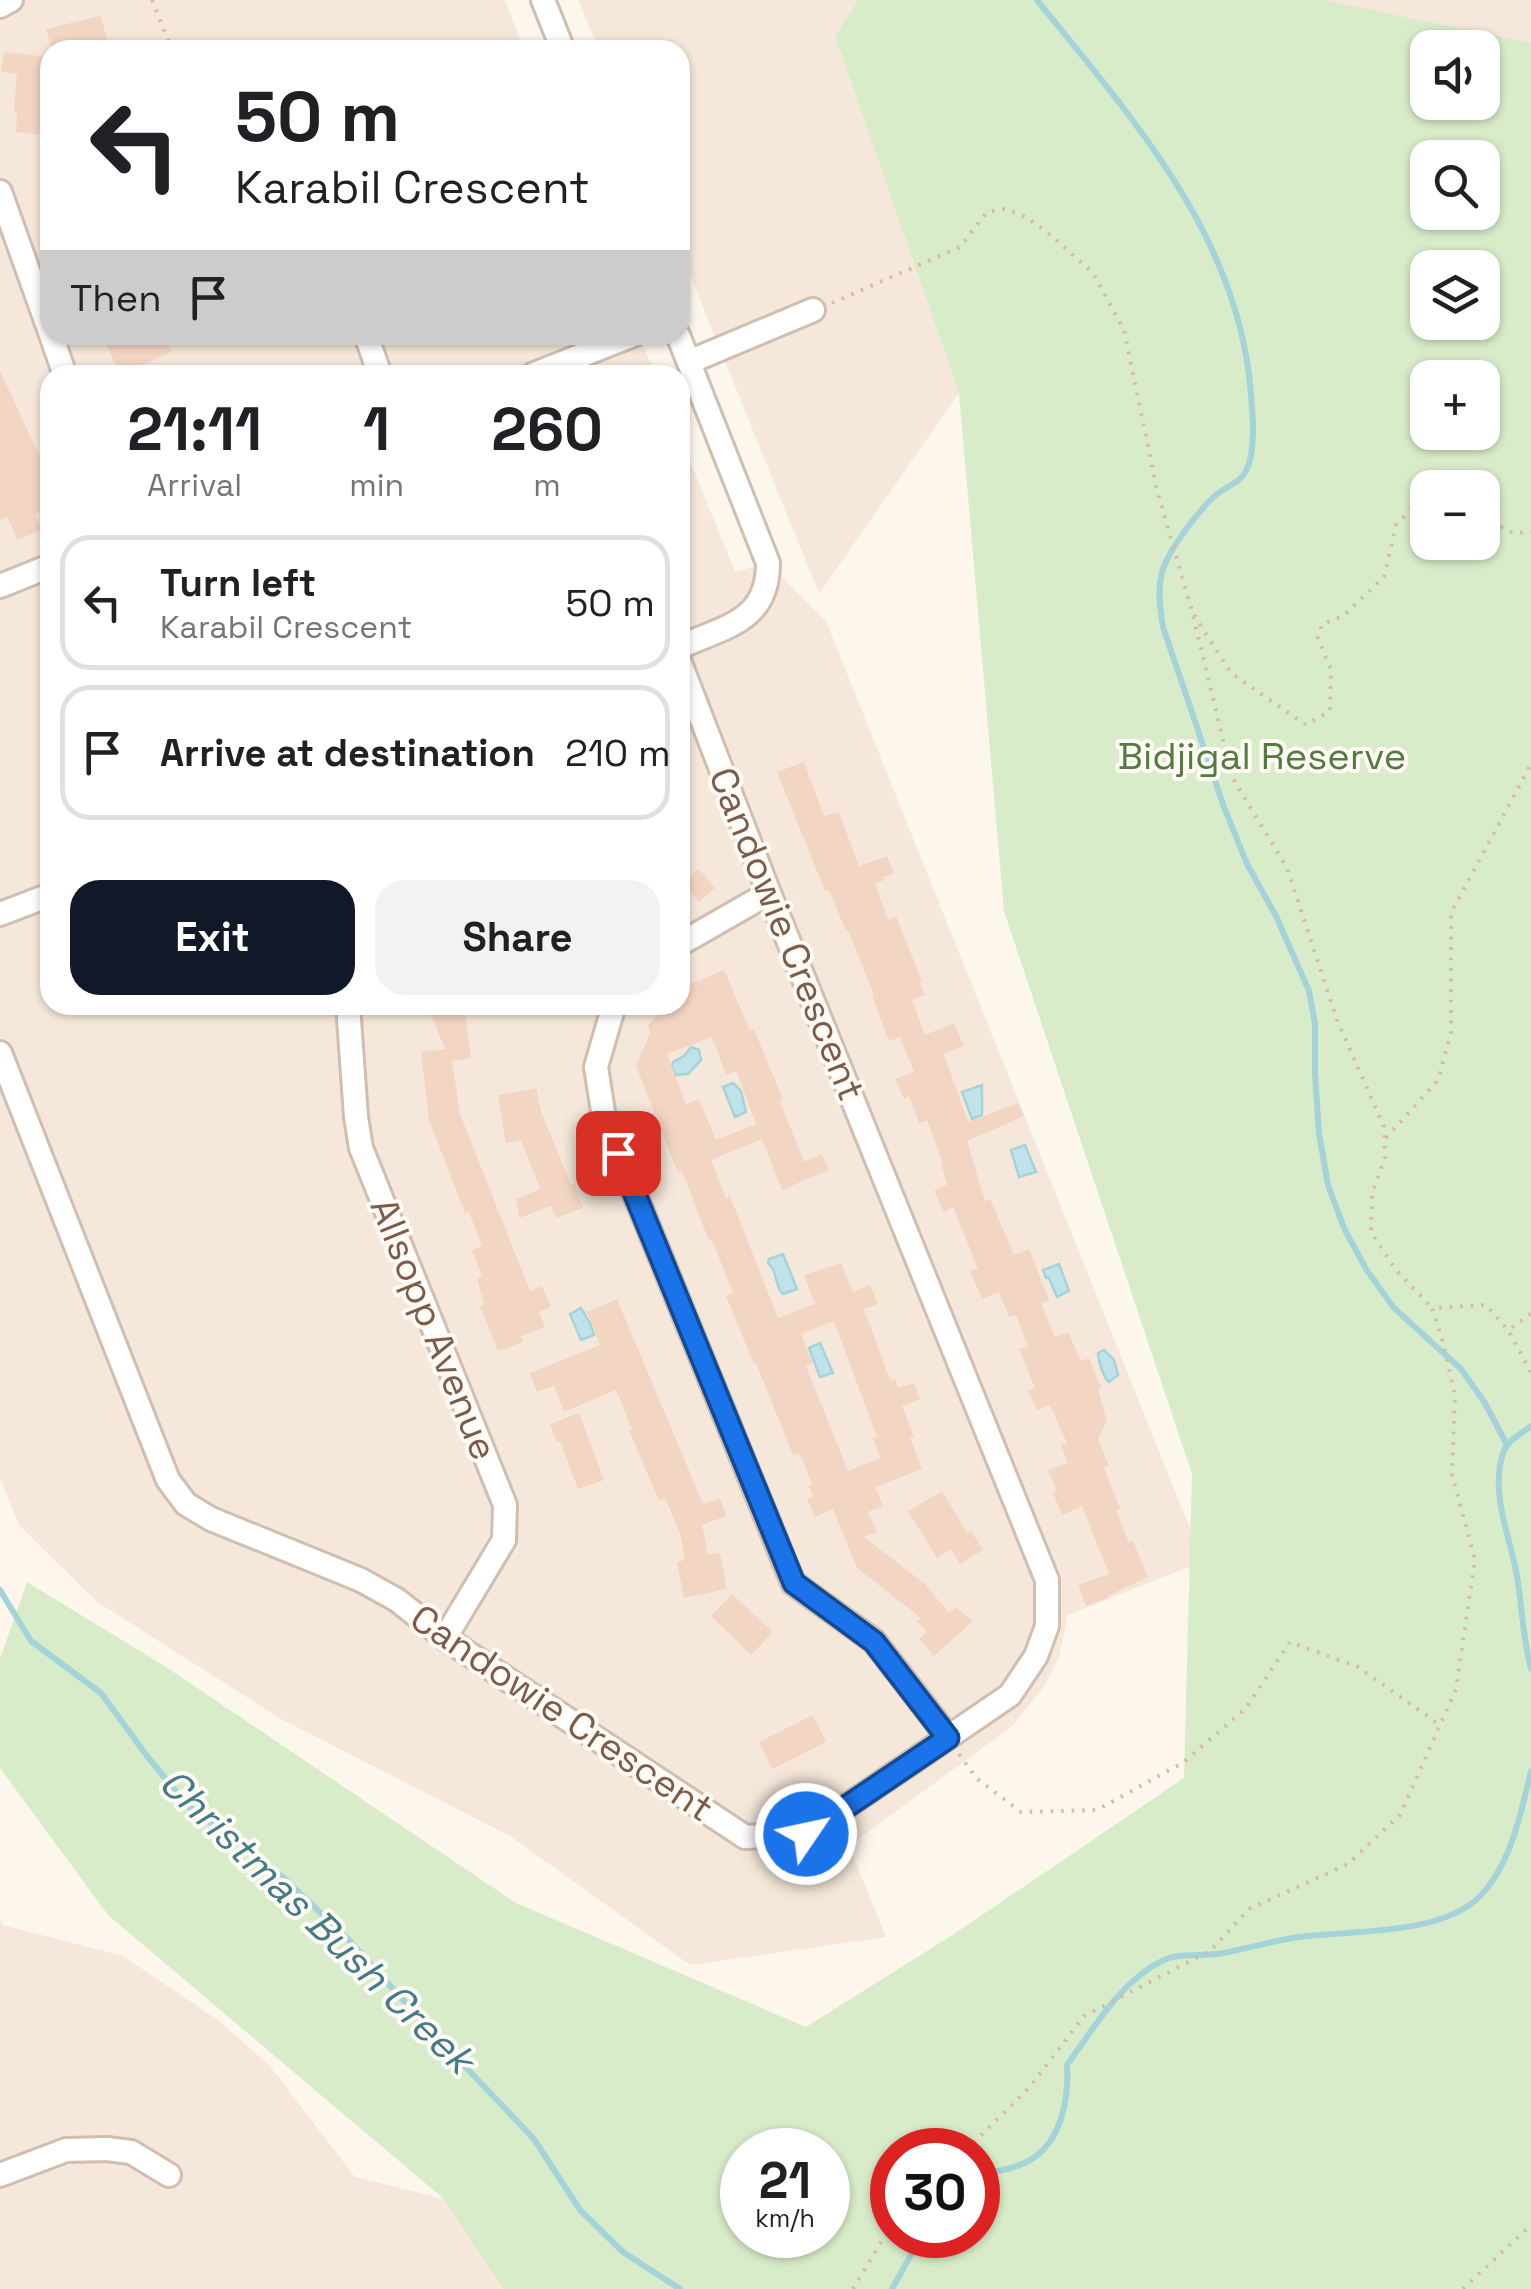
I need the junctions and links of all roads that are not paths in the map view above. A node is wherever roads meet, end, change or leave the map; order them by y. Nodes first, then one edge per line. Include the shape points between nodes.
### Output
1 (12, 0) edge
2 (543, 0) edge
3 (0, 6) edge
4 (559, 40) edge
5 (0, 192) edge
6 (40, 306) edge
7 (814, 310) road end
8 (608, 345) edge
9 (682, 345) edge
10 (689, 362) junction
11 (558, 365) edge
12 (40, 570) edge
13 (0, 586) edge
14 (690, 642) edge
15 (690, 689) edge
16 (769, 893) junction
17 (40, 899) edge
18 (0, 914) edge
19 (690, 938) edge
20 (349, 1015) edge
21 (611, 1015) edge
22 (0, 1053) edge
23 (444, 1638) junction
24 (948, 1738) junction
25 (0, 2175) edge
26 (169, 2175) dead end

1 - 3 street
2 - 4 street
5 - 6 street
7 - 10 street
8 - 11 street
9 - 10 street
10 - 14 street via 768,563 763,597 746,617
12 - 13 street
15 - 16 street, Candowie Crescent
16 - 19 street
16 - 24 street, Candowie Crescent via 1047,1580 1047,1626 1036,1656 1010,1695
17 - 18 street
20 - 23 street, Allsopp Avenue via 361,1148 505,1505 504,1540
21 - 24 street via 596,1067 604,1118 794,1583 874,1642
22 - 23 street, Candowie Crescent via 168,1480 186,1504 361,1580
23 - 24 street, Candowie Crescent via 746,1837 806,1834
25 - 26 street via 66,2150 107,2149 132,2152

